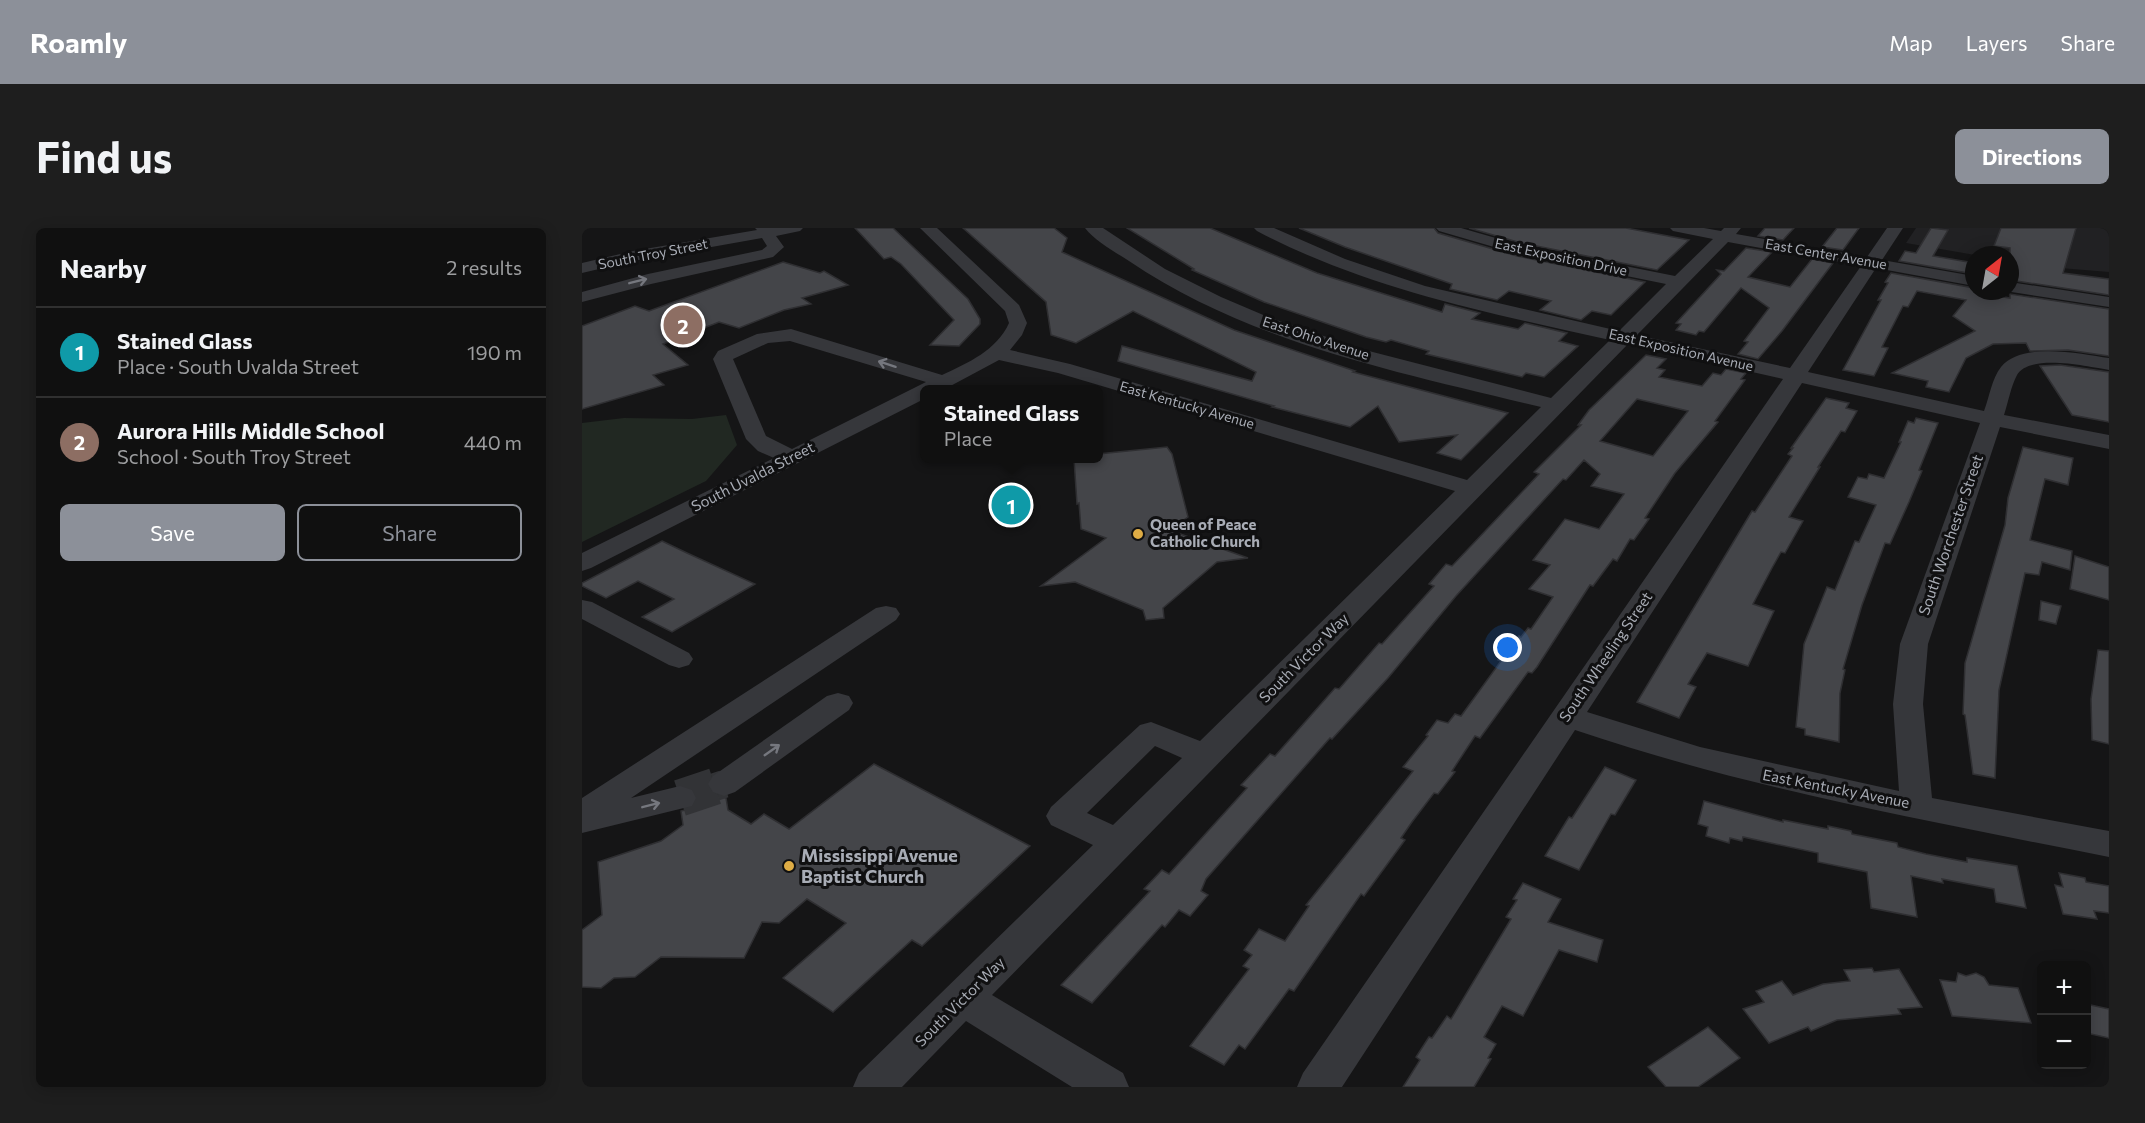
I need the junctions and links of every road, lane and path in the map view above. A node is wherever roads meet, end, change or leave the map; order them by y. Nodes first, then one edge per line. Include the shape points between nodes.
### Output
1 (795, 228) edge
2 (928, 228) edge
3 (1093, 228) edge
4 (1262, 228) edge
5 (1444, 228) edge
6 (1678, 228) edge
7 (1895, 228) edge
8 (765, 230) edge
9 (1729, 232) edge
10 (1872, 263) junction
11 (582, 268) edge
12 (1965, 279) edge
13 (1679, 282) junction
14 (2019, 288) edge
15 (582, 297) edge
16 (2109, 302) edge
17 (1624, 337) junction
18 (995, 354) junction
19 (2109, 364) edge
20 (1796, 375) junction
21 (926, 385) edge
22 (935, 385) edge
23 (920, 393) edge
24 (1556, 405) junction
25 (1991, 419) junction
26 (2109, 442) edge
27 (792, 457) junction
28 (1473, 489) junction
29 (582, 563) edge
30 (582, 608) edge
31 (886, 614) dead end
32 (678, 659) dead end
33 (838, 703) dead end
34 (1567, 716) junction
35 (1206, 756) junction
36 (724, 784) tunnel mouth
37 (680, 798) tunnel mouth
38 (1917, 806) junction
39 (582, 814) edge
40 (582, 822) edge
41 (1119, 843) junction
42 (2109, 844) edge
43 (964, 999) junction
44 (874, 1087) edge
45 (1108, 1087) edge
46 (1318, 1087) edge

1 - 8 street, South Troy Street
2 - 18 street via 1017,316 1011,340
3 - 24 street, East Ohio Avenue via 1169,278 1262,321 1388,362
4 - 17 street, East Exposition Avenue via 1318,255 1404,285
5 - 13 street, East Exposition Drive via 1527,251
6 - 9 street, East Center Avenue
7 - 10 street, South Wheeling Street
8 - 11 street, South Troy Street
15 -> 8 street via 768,254 776,247
9 - 10 street, East Center Avenue
9 - 13 street, South Victor Way
10 - 12 street, East Center Avenue
10 - 20 street, South Wheeling Street
13 - 17 street, South Victor Way
14 - 16 street
17 - 20 street, East Exposition Avenue
17 - 24 street, South Victor Way
18 - 22 street, South Uvalda Street
18 - 28 street, East Kentucky Avenue via 1063,368
19 - 25 street, South Worchester Street via 2048,358 2015,364 2008,369
20 - 25 street, East Exposition Avenue
20 - 34 street, South Wheeling Street
21 -> 27 street via 788,334 764,338 725,355 723,359 757,439
23 - 27 street, South Uvalda Street
24 - 28 street, South Victor Way
25 - 26 street, East Exposition Avenue
25 - 38 street, South Worchester Street via 1910,663 1906,706
27 - 29 street, South Uvalda Street
28 - 35 street, South Victor Way
30 - 32 street
31 - 39 street
36 -> 33 street
34 - 38 street, East Kentucky Avenue via 1705,761
34 - 46 street, South Wheeling Street
35 - 41 street, South Victor Way
35 - 41 street via 1151,732 1063,816
40 -> 37 street
38 - 42 street, East Kentucky Avenue
41 - 43 street, South Victor Way
43 - 44 street, South Victor Way
43 - 45 street

